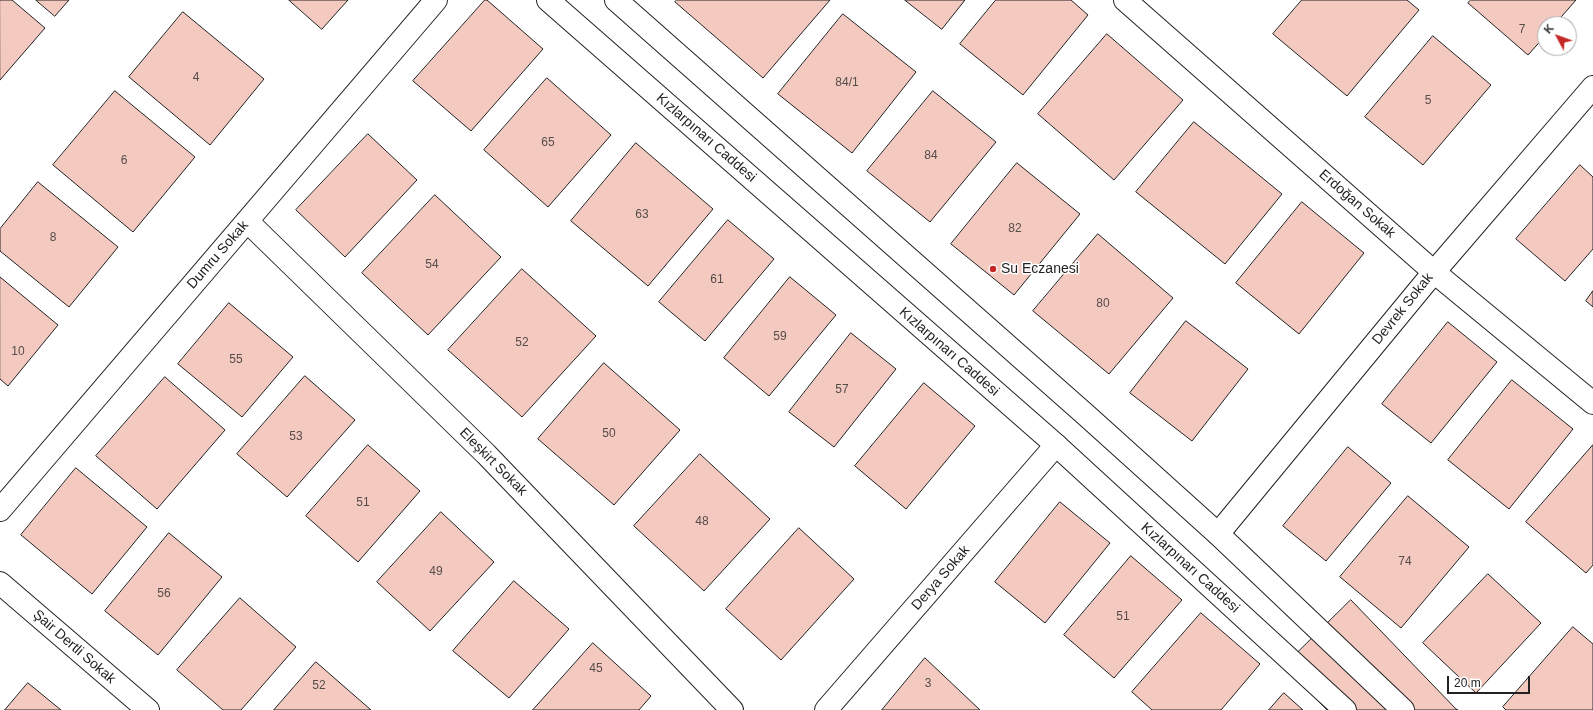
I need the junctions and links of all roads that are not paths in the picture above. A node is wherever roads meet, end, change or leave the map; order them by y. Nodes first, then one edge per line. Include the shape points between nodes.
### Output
1 (436, 0) edge
2 (548, 0) edge
3 (616, 0) edge
4 (1125, 0) edge
5 (1593, 87) edge
6 (247, 221) junction
7 (1434, 272) junction
8 (1593, 403) edge
9 (1056, 445) junction
10 (0, 510) edge
11 (1218, 534) junction
12 (0, 583) edge
13 (148, 710) edge
14 (732, 710) edge
15 (826, 710) edge
16 (1345, 710) edge
17 (1403, 710) edge

1 - 6 street, Dumru Sokak
2 - 9 street, Kızlarpınarı Caddesi
3 - 11 street
4 - 7 street, Erdoğan Sokak
5 - 7 street, Devrek Sokak
6 - 10 street, Dumru Sokak
6 - 14 street, Eleşkirt Sokak via 486,454
7 - 8 street, Erdoğan Sokak
7 - 11 street, Devrek Sokak
9 - 15 street, Derya Sokak
9 - 16 street, Kızlarpınarı Caddesi
11 - 17 street
12 - 13 street, Şair Dertli Sokak

